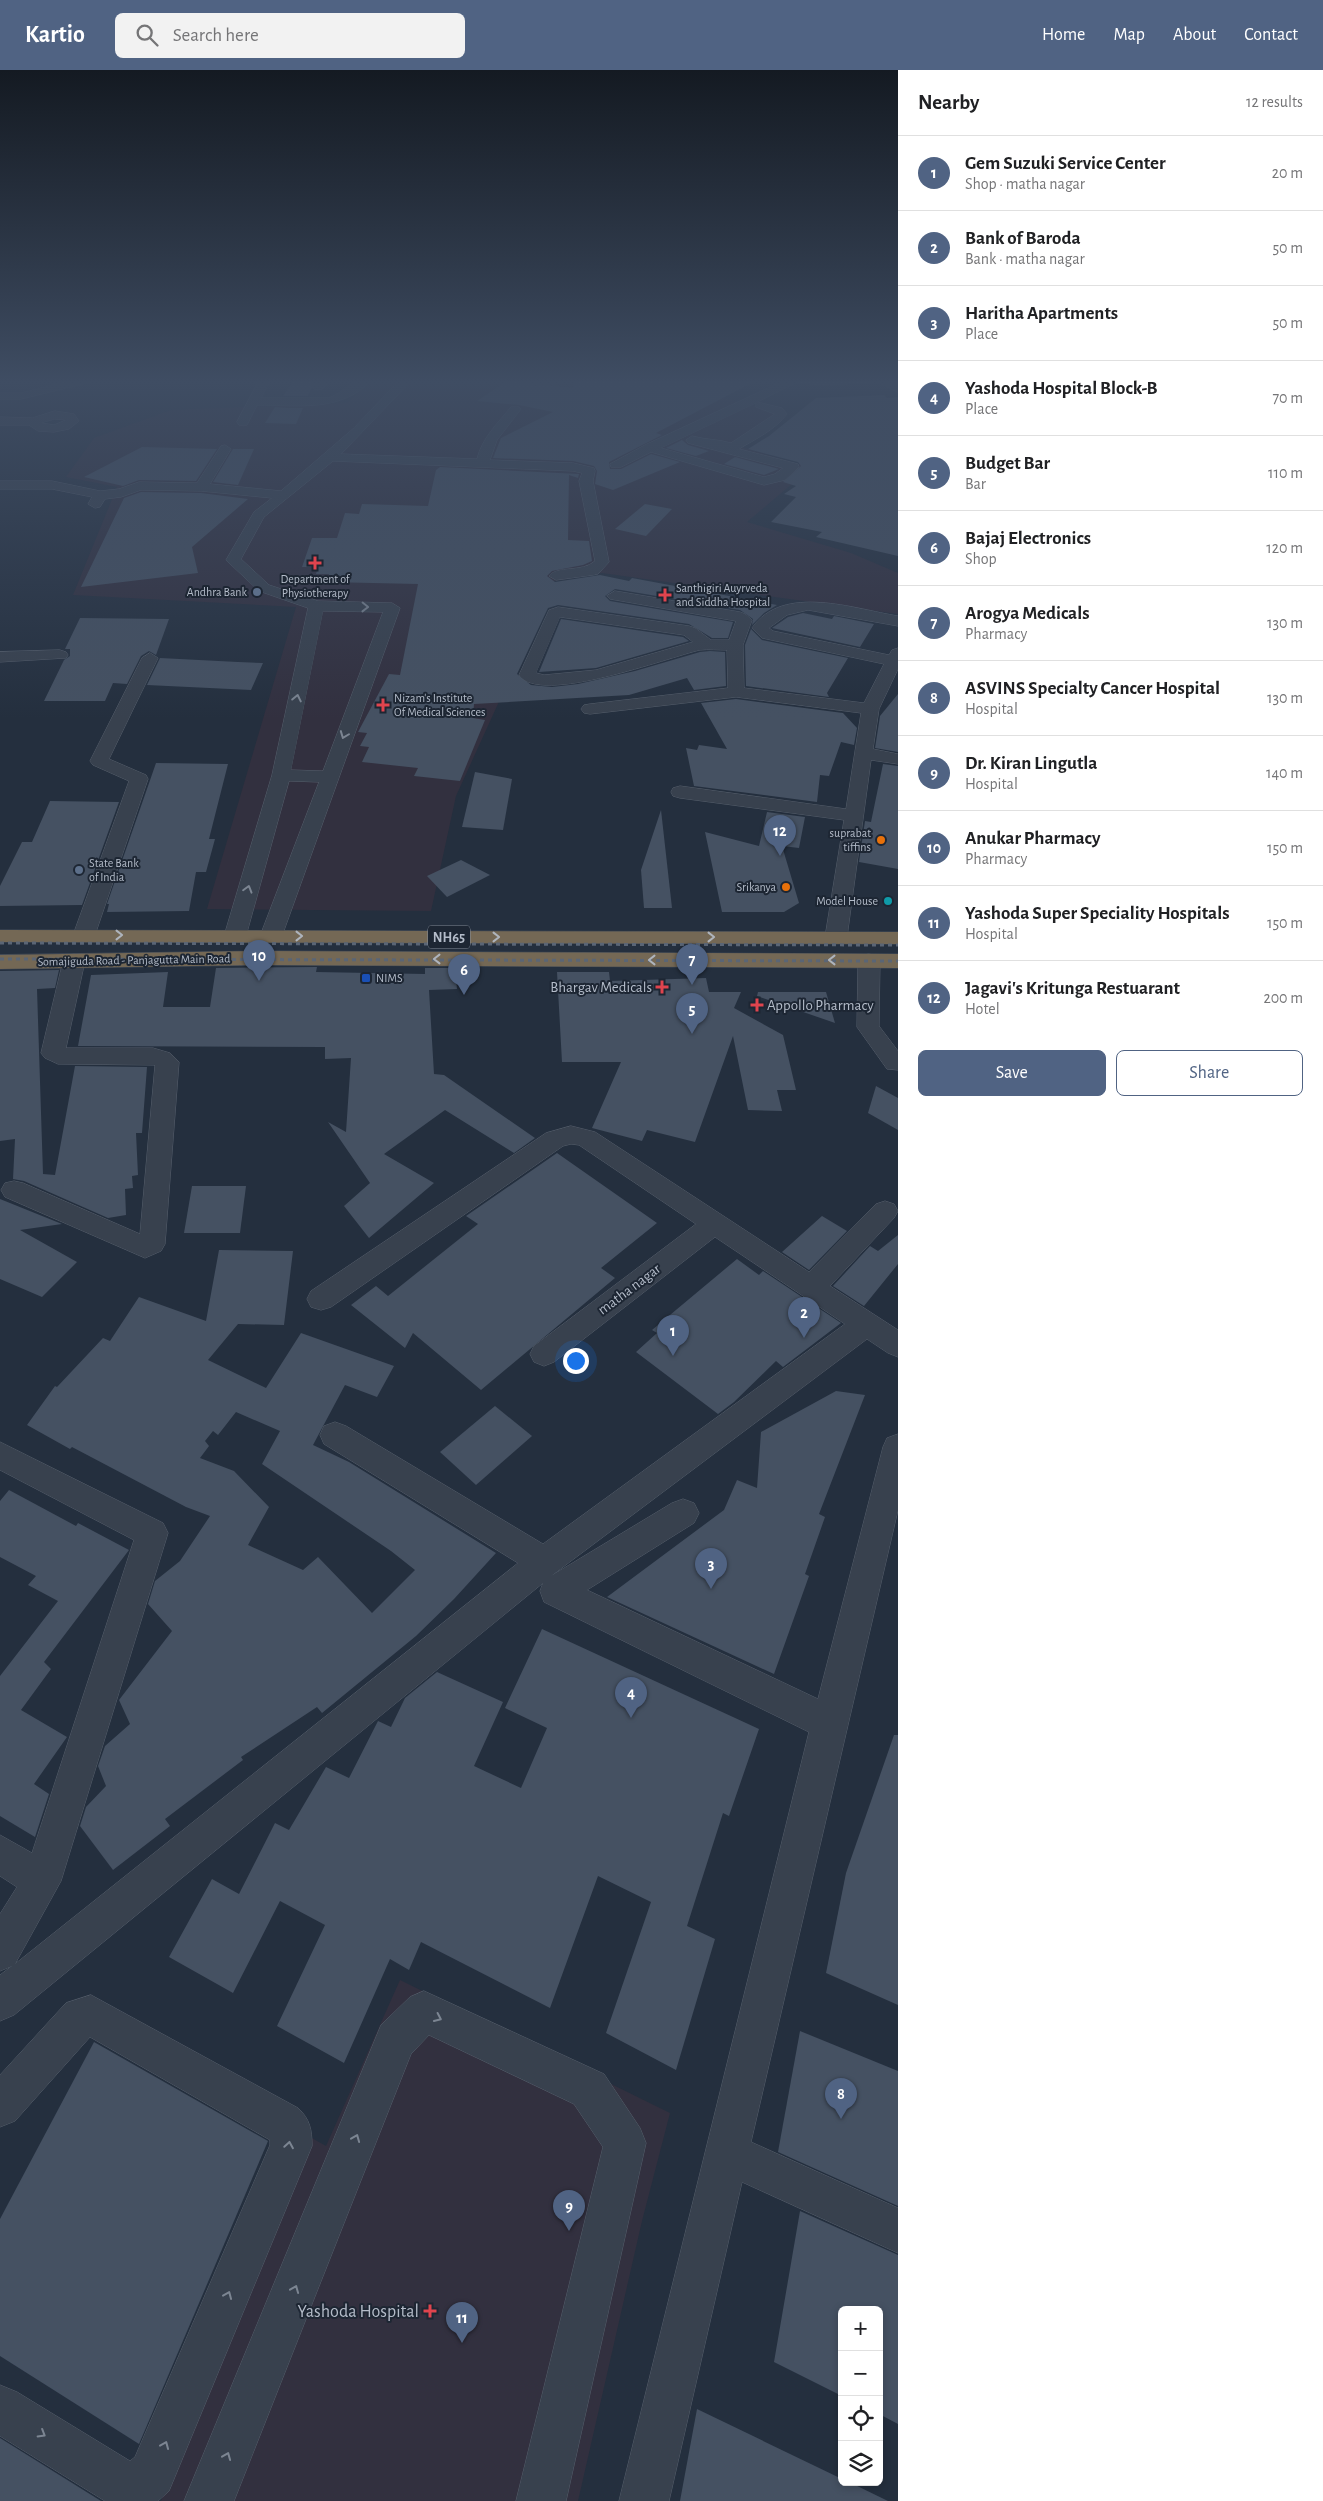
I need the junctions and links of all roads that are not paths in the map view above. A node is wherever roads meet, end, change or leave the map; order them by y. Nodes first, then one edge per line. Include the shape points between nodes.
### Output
1 (75, 492) edge
2 (122, 492) edge
3 (257, 492) edge
4 (286, 492) edge
5 (588, 492) edge
6 (283, 495) junction
7 (556, 576) dead end
8 (615, 596) dead end
9 (316, 606) junction
10 (898, 621) edge
11 (706, 645) junction
12 (735, 645) junction
13 (60, 655) dead end
14 (0, 657) edge
15 (896, 657) edge
16 (150, 658) dead end
17 (736, 692) junction
18 (590, 709) dead end
19 (870, 709) junction
20 (863, 753) junction
21 (898, 759) edge
22 (281, 775) junction
23 (328, 777) junction
24 (680, 792) dead end
25 (855, 816) junction
26 (50, 935) junction
27 (84, 935) junction
28 (0, 936) edge
29 (235, 936) junction
30 (271, 936) junction
31 (836, 936) junction
32 (898, 938) edge
33 (869, 960) junction
34 (44, 961) junction
35 (74, 961) junction
36 (898, 961) edge
37 (0, 962) edge
38 (895, 1063) dead end
39 (14, 1190) dead end
40 (886, 1211) dead end
41 (714, 1224) junction
42 (811, 1288) junction
43 (321, 1299) dead end
44 (866, 1324) junction
45 (898, 1345) edge
46 (544, 1354) dead end
47 (335, 1436) dead end
48 (898, 1447) edge
49 (0, 1455) edge
50 (683, 1513) dead end
51 (544, 1562) junction
52 (830, 1722) junction
53 (0, 1854) edge
54 (42, 1881) junction
55 (0, 1951) edge
56 (0, 2001) edge
57 (4, 2097) edge
58 (727, 2152) junction
59 (898, 2231) edge
60 (0, 2409) edge
61 (209, 2501) edge
62 (541, 2501) edge
63 (644, 2501) edge

1 - 2 street via 98,500
3 - 6 street
4 - 6 street
5 - 7 street via 602,562 593,571
6 - 9 street via 258,515 233,560 264,588
8 - 12 street via 740,617 744,625
22 -> 9 street
9 -> 23 street via 392,608
10 - 15 street via 798,606 768,618 760,628 768,635
11 - 11 street via 689,632 558,612 554,613 527,675 543,680 597,675
11 - 12 street
12 - 17 street
13 - 14 street
15 - 19 street
16 - 27 street via 99,761 139,779
17 - 18 street
17 - 19 street
19 - 20 street
20 - 21 street
20 - 25 street
22 - 23 street
29 -> 22 street
23 - 30 street
24 - 25 street
25 - 31 street
26 - 27 highway, Somajiguda Road - Panjagutta Main Road / NH65
26 - 28 highway, Somajiguda Road - Panjagutta Main Road / NH65
26 - 34 highway
27 -> 29 highway, Somajiguda Road - Panjagutta Main Road / NH65
29 - 30 highway, Somajiguda Road - Panjagutta Main Road / NH65
30 -> 31 highway, Somajiguda Road - Panjagutta Main Road / NH65
31 - 32 highway, Somajiguda Road - Panjagutta Main Road / NH65
33 -> 35 highway, Somajiguda Road - Panjagutta Main Road / NH65 via 264,958
33 - 36 highway, Somajiguda Road - Panjagutta Main Road / NH65
33 - 38 street via 868,1026
34 - 35 highway, Somajiguda Road - Panjagutta Main Road / NH65
34 - 37 highway, Somajiguda Road - Panjagutta Main Road / NH65
35 - 39 street via 53,1053 58,1056 153,1056 168,1062 152,1244 145,1248
40 - 42 street
41 - 42 street
41 - 43 street via 586,1138 571,1135 556,1139
41 - 46 street, matha nagar
42 - 44 street
44 - 45 street
44 - 51 street
47 - 51 street
48 - 52 street
49 - 54 street via 152,1533
50 - 52 street via 556,1591
51 - 56 street
52 - 58 street
53 - 54 street
54 - 55 street
60 -> 57 street via 122,2483 135,2488 152,2474 291,2146 291,2131 283,2123 91,2015 80,2018
58 - 59 street
58 - 63 street
61 -> 62 street via 396,2040 424,2011 588,2090 625,2143

